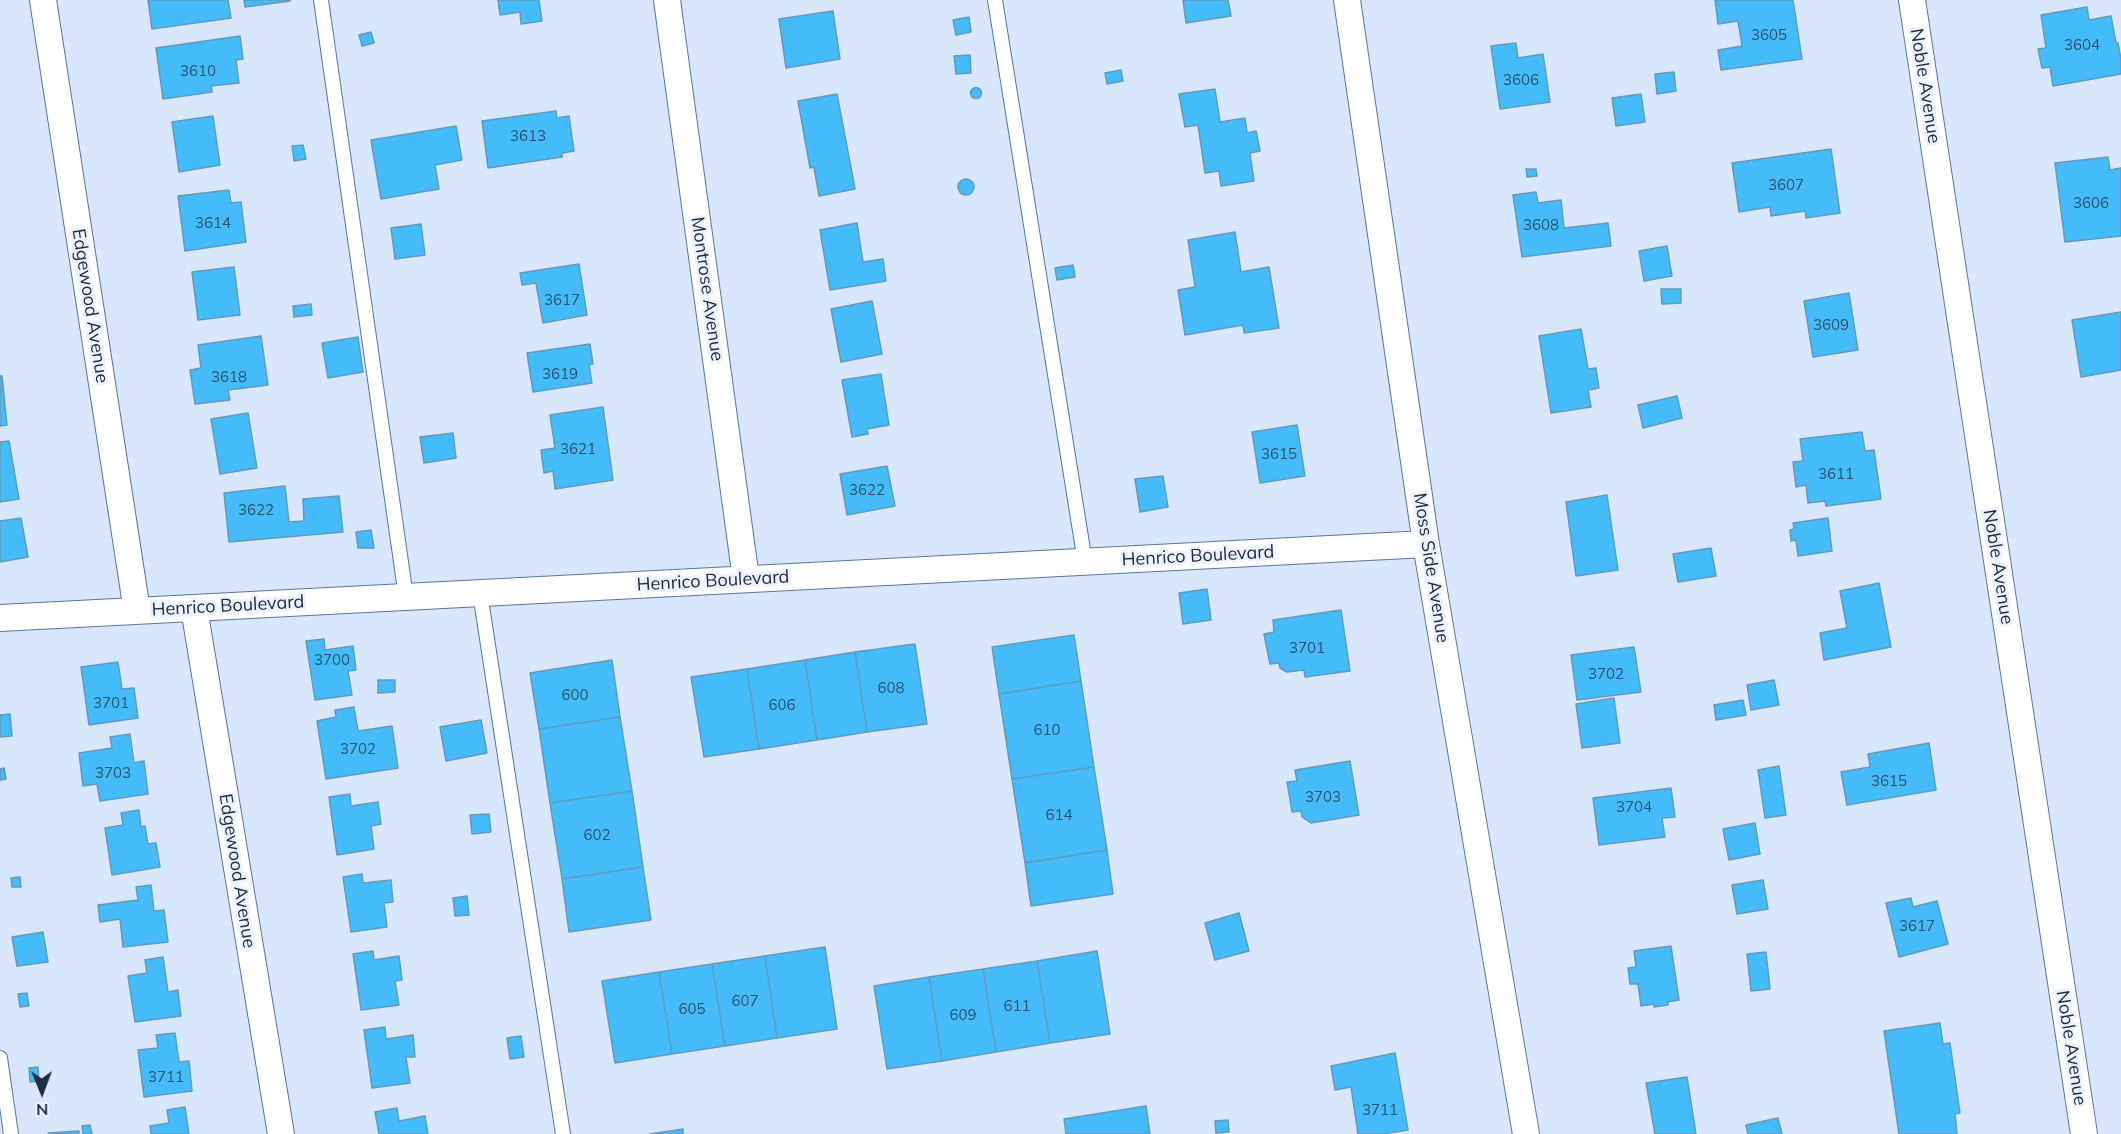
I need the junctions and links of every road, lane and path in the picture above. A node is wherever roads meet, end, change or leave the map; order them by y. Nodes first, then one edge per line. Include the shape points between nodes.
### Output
1 (43, 0) edge
2 (321, 0) edge
3 (667, 0) edge
4 (995, 0) edge
5 (1347, 0) edge
6 (1912, 0) edge
7 (1426, 544) junction
8 (1085, 562) junction
9 (746, 579) junction
10 (480, 593) junction
11 (406, 597) junction
12 (194, 608) junction
13 (137, 611) junction
14 (0, 618) edge
15 (0, 1058) edge
16 (11, 1134) edge
17 (281, 1134) edge
18 (563, 1134) edge
19 (1526, 1134) edge
20 (2084, 1134) edge

1 - 13 street, Edgewood Avenue
2 - 11 lane
3 - 9 street, Montrose Avenue
4 - 8 lane
5 - 7 street, Moss Side Avenue
6 - 20 street, Noble Avenue
7 - 8 street, Henrico Boulevard
7 - 19 street, Moss Side Avenue
8 - 9 street, Henrico Boulevard
9 - 10 street, Henrico Boulevard
10 - 11 street, Henrico Boulevard
10 - 18 lane
11 - 12 street, Henrico Boulevard
12 - 13 street, Henrico Boulevard
12 - 17 street, Edgewood Avenue
13 - 14 street, Henrico Boulevard
15 - 16 lane

